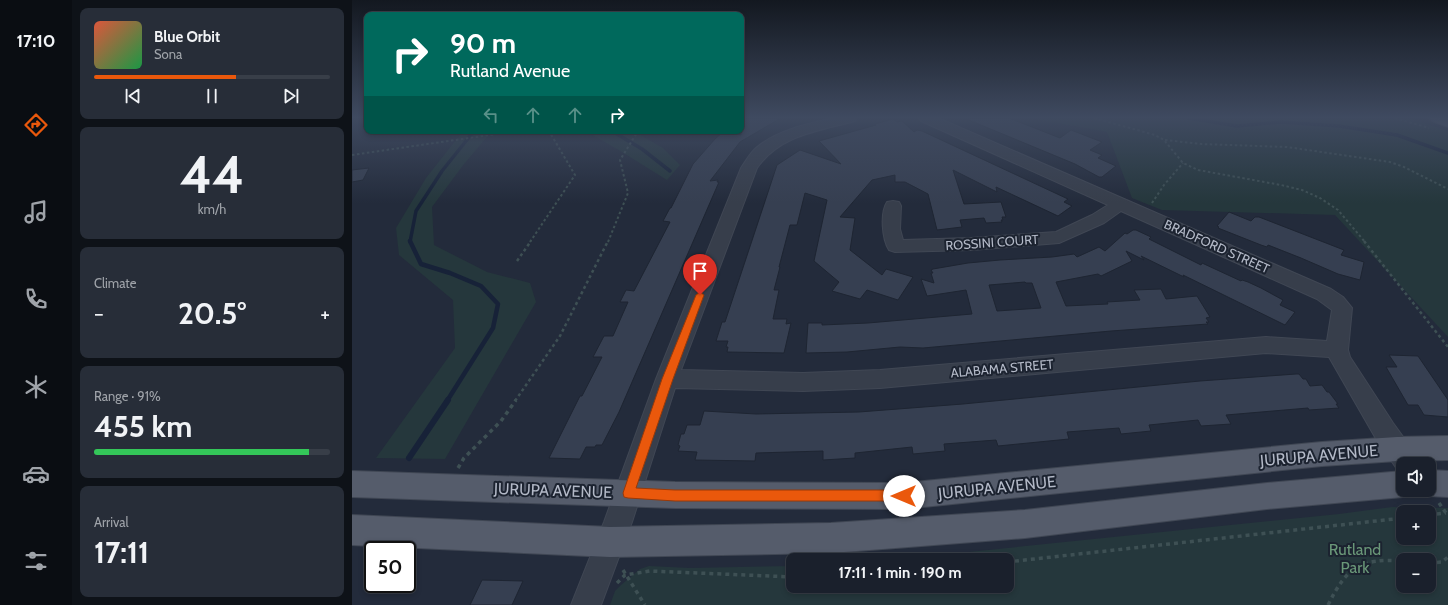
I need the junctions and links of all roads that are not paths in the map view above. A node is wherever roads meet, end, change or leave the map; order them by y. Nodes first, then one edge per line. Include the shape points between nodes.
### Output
1 (770, 146) edge
2 (990, 146) edge
3 (1120, 204) junction
4 (893, 206) dead end
5 (1337, 350) junction
6 (667, 379) junction
7 (1448, 448) edge
8 (1402, 456) edge
9 (1436, 483) edge
10 (352, 484) edge
11 (1448, 484) edge
12 (1396, 485) edge
13 (628, 493) junction
14 (352, 530) edge
15 (614, 532) junction
16 (586, 605) edge

1 - 6 street via 749,168
2 - 3 street, BRADFORD STREET
3 - 4 street, ROSSINI COURT via 1098,219 1059,237 928,246 895,246 891,229
3 - 5 street, BRADFORD STREET via 1324,294 1336,302 1342,308
5 - 6 street, ALABAMA STREET via 1266,345 880,379 803,382
5 - 8 street via 1340,359
6 - 13 street
7 - 8 main road, JURUPA AVENUE
8 - 13 main road, JURUPA AVENUE via 1322,454 916,495
9 - 11 main road
10 - 13 main road, JURUPA AVENUE
12 - 15 main road via 1266,496 1026,524 832,538
13 - 15 street
14 - 15 main road
15 - 16 street

